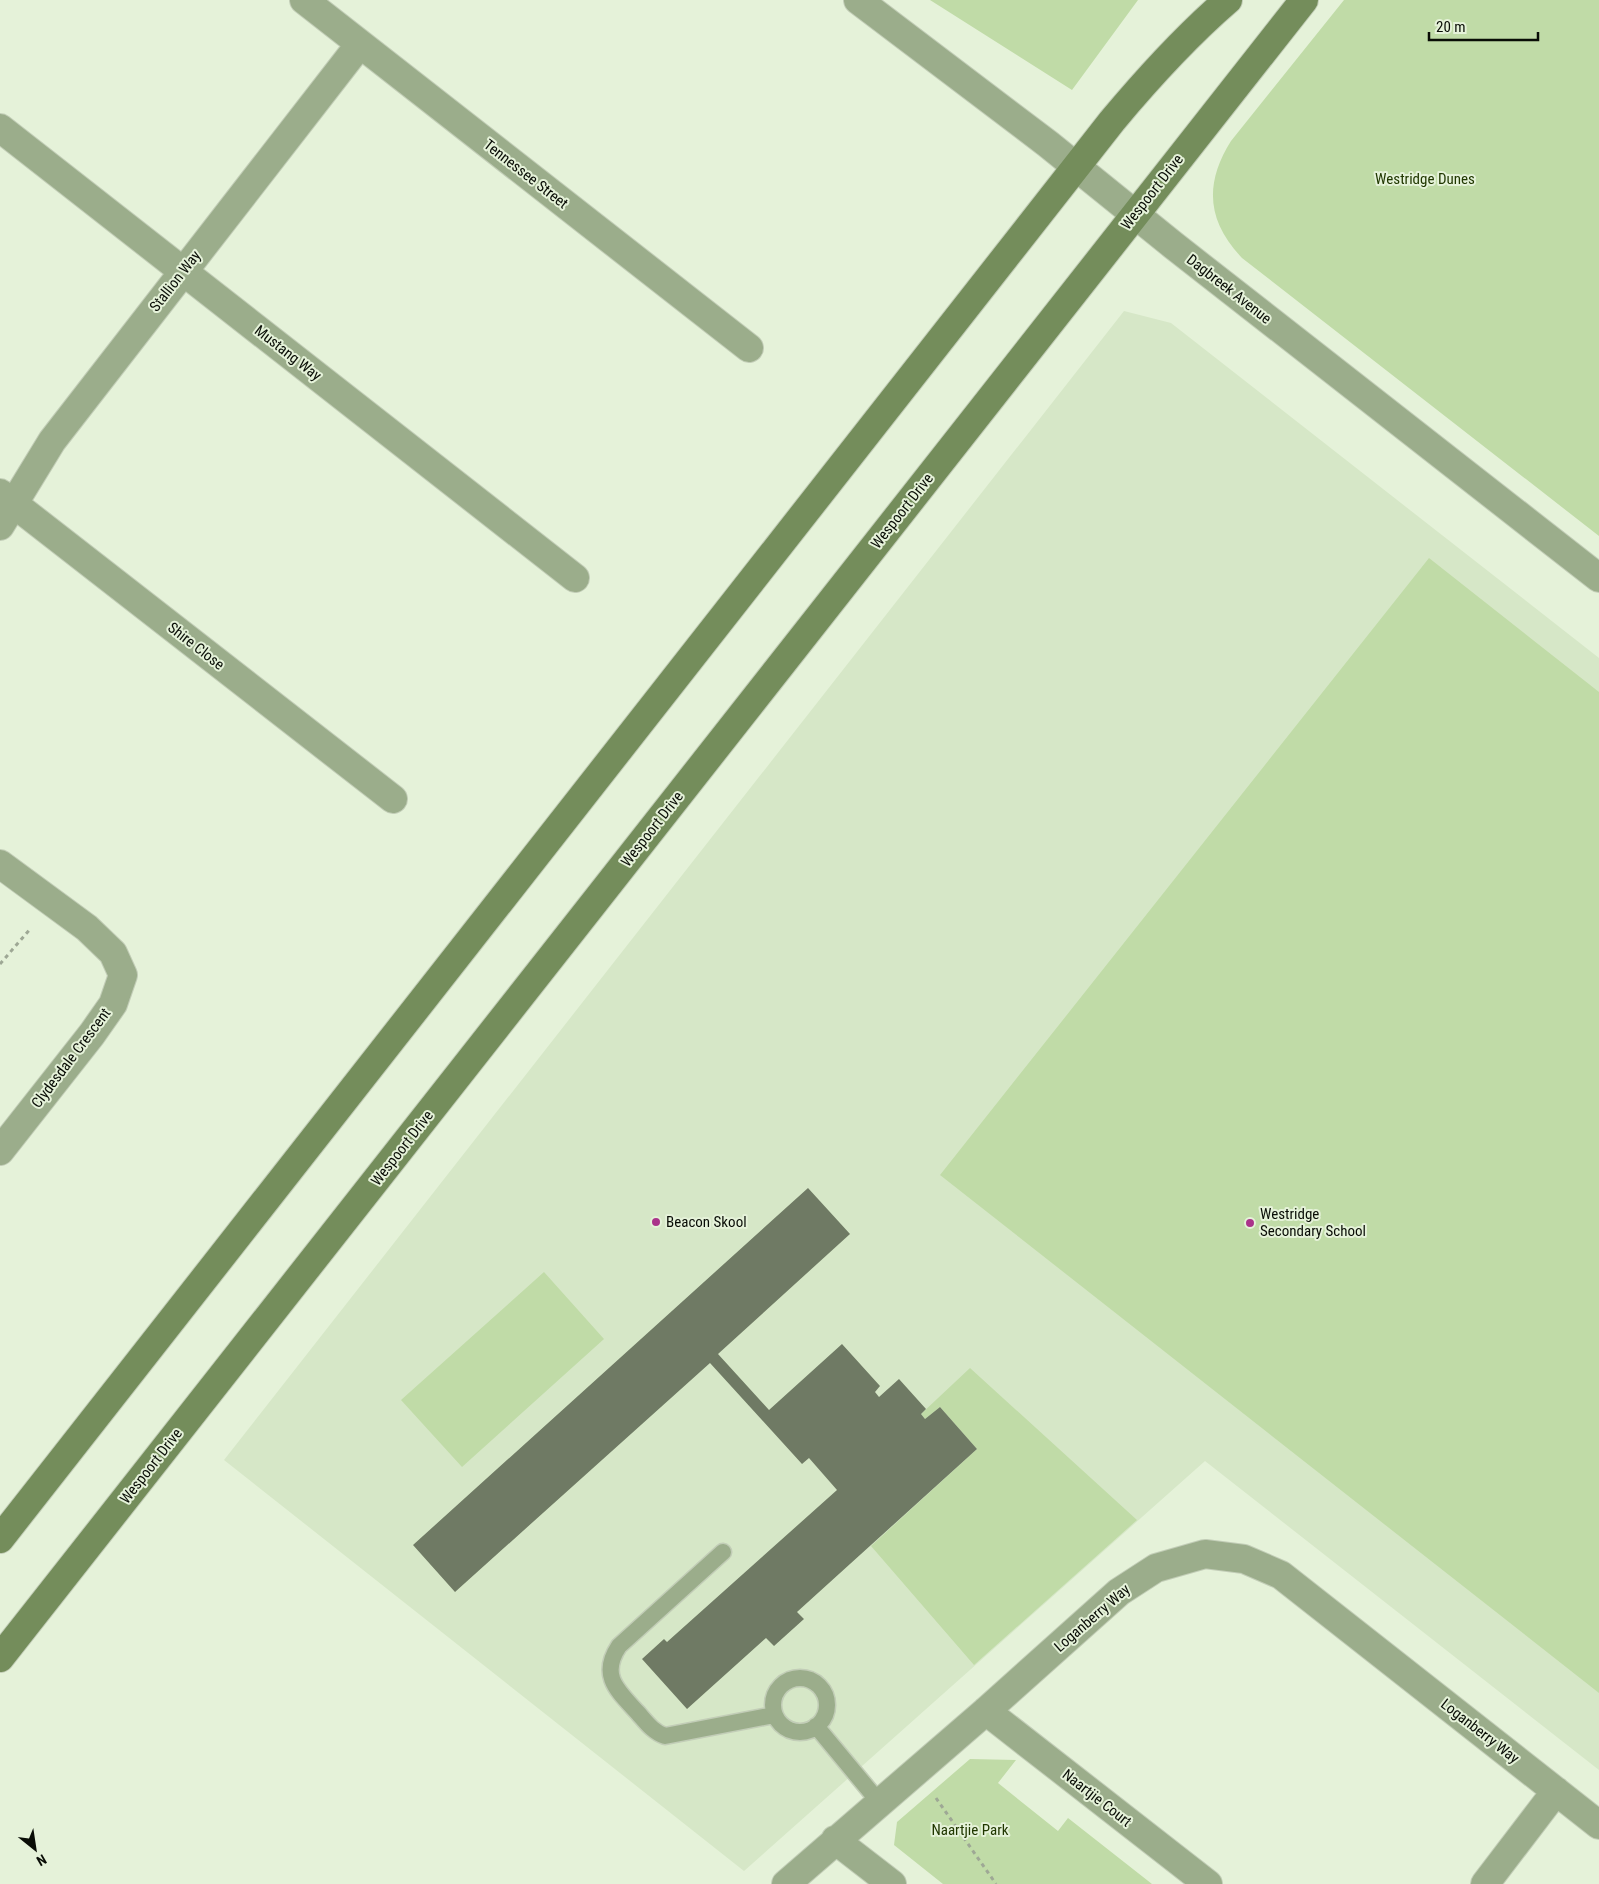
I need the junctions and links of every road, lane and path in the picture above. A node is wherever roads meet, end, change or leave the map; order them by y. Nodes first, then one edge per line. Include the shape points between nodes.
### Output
1 (304, 0) edge
2 (858, 0) edge
3 (1228, 0) edge
4 (1304, 0) edge
5 (360, 44) junction
6 (0, 128) edge
7 (1076, 167) junction
8 (1136, 213) junction
9 (183, 270) junction
10 (748, 348) dead end
11 (5, 507) edge
12 (575, 578) dead end
13 (1599, 578) edge
14 (393, 799) dead end
15 (0, 864) edge
16 (53, 903) junction
17 (0, 964) edge
18 (0, 1150) edge
19 (0, 1539) edge
20 (722, 1552) dead end
21 (0, 1658) edge
22 (986, 1711) junction
23 (774, 1715) junction
24 (816, 1726) junction
25 (1556, 1790) junction
26 (933, 1793) dead end
27 (879, 1802) junction
28 (1599, 1825) edge
29 (835, 1840) junction
30 (786, 1884) edge
31 (892, 1884) edge
32 (996, 1884) edge
33 (1208, 1884) edge
34 (1485, 1884) edge

1 - 5 street, Tennessee Street
2 - 7 street, Dagbreek Avenue
3 - 7 main road via 1149,77
4 - 8 main road, Wespoort Drive
5 - 9 street, Stallion Way
5 - 10 street, Tennessee Street
6 - 9 street, Mustang Way
7 - 8 street, Dagbreek Avenue
7 - 19 main road
8 - 13 street, Dagbreek Avenue
8 - 21 main road, Wespoort Drive
9 - 11 street, Stallion Way
9 - 12 street, Mustang Way
11 - 14 street, Shire Close
15 - 16 street, Clydesdale Crescent
16 - 17 path
16 - 18 street, Clydesdale Crescent via 87,928 113,953 123,975 113,1004 92,1034
20 - 23 lane via 619,1646 610,1666 614,1687 654,1731 665,1736
22 - 25 street, Loganberry Way via 1119,1592 1156,1568 1205,1554 1244,1559 1281,1575
22 - 27 street, Loganberry Way
22 - 33 street, Naartjie Court
23 - 24 lane via 780,1725 791,1731 803,1732
23 - 24 lane via 772,1703 784,1682 795,1678 808,1679 818,1684 826,1695 826,1713
24 - 27 lane
25 - 28 street, Loganberry Way
25 - 34 street
26 - 32 path
27 - 29 street, Loganberry Way
29 - 30 street, Loganberry Way
29 - 31 street

